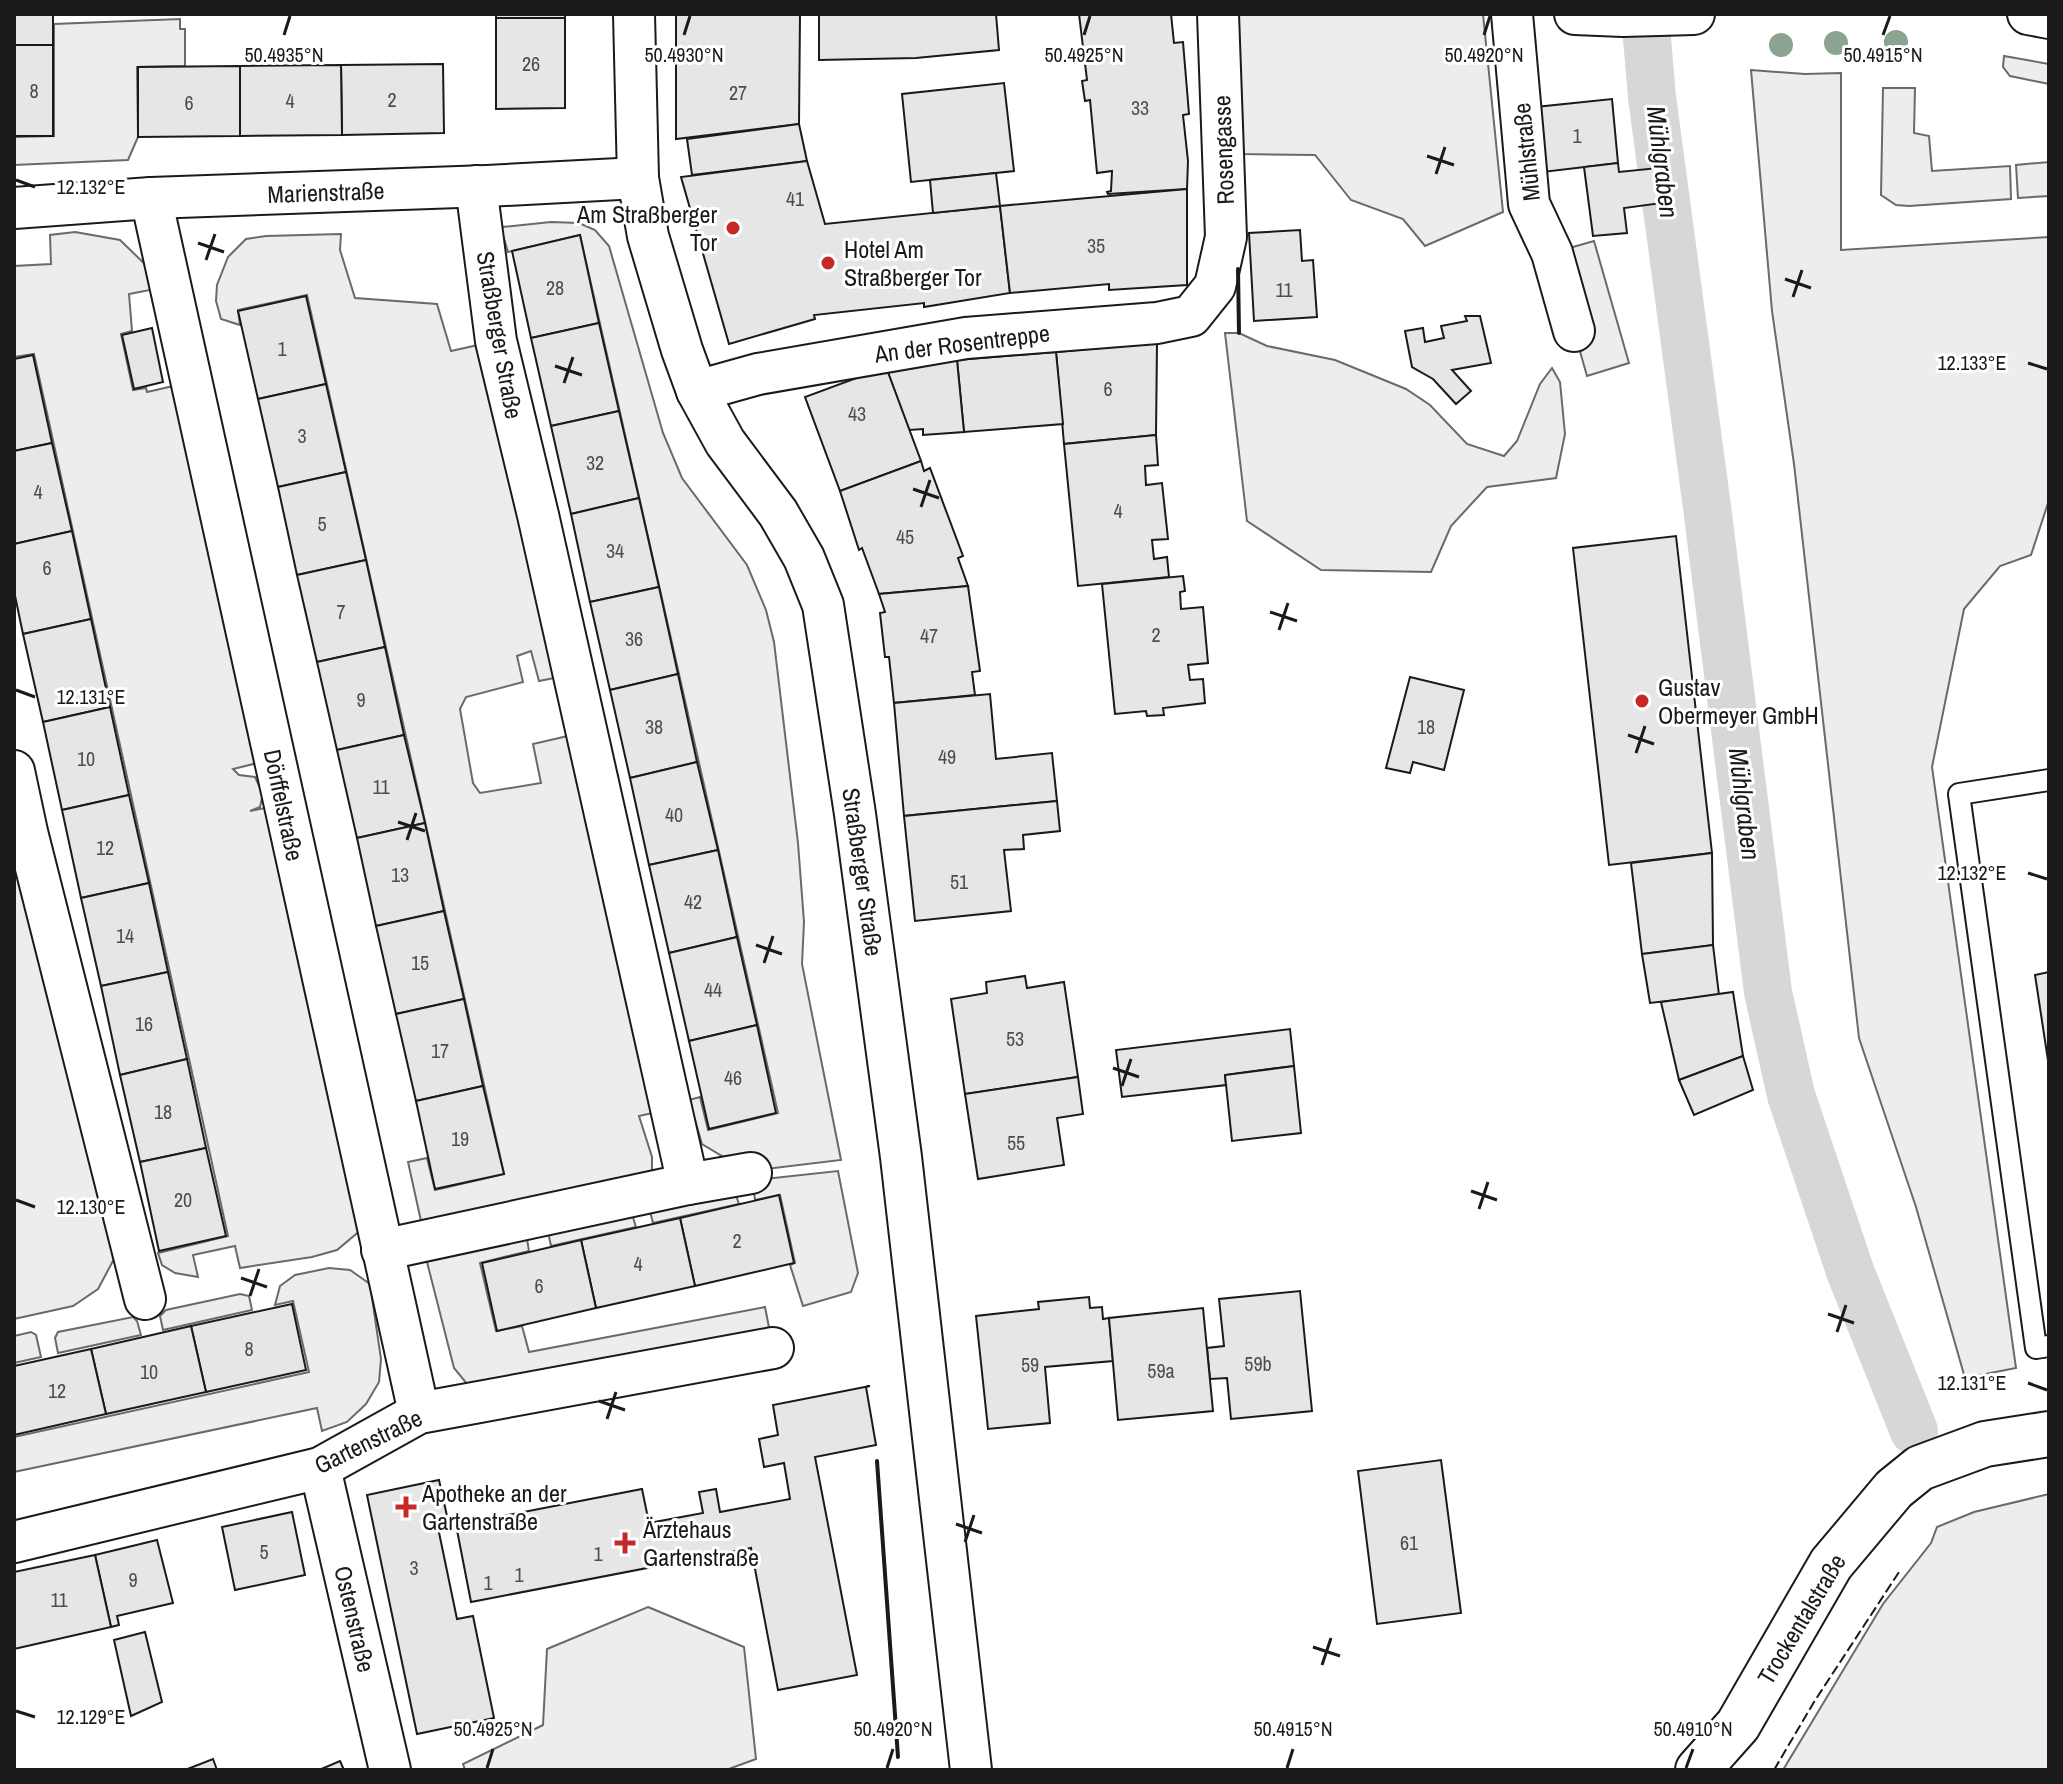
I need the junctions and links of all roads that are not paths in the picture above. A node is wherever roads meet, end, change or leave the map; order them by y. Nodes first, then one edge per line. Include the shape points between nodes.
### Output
1 (634, 14) edge
2 (1218, 14) edge
3 (1512, 14) edge
4 (1575, 14) edge
5 (2028, 14) edge
6 (1678, 15) edge
7 (2049, 18) edge
8 (638, 178) junction
9 (476, 186) junction
10 (151, 198) junction
11 (14, 208) edge
12 (1215, 286) joint
13 (1574, 331) dead end
14 (697, 391) junction
15 (14, 771) edge
16 (2049, 780) edge
17 (751, 1173) dead end
18 (688, 1184) junction
19 (382, 1250) junction
20 (145, 1299) dead end
21 (2049, 1346) edge
22 (773, 1348) dead end
23 (419, 1413) junction
24 (2049, 1434) edge
25 (320, 1468) junction
26 (14, 1542) edge
27 (390, 1770) edge
28 (971, 1770) edge
29 (1698, 1770) edge

1 - 8 street, Straßberger Straße
2 - 12 street, Rosengasse via 1226,237
3 - 13 street, Mühlstraße via 1529,204 1552,253
4 - 6 street
5 - 7 street
8 - 9 street, Marienstraße
8 - 14 street, Straßberger Straße via 648,236
9 - 10 street, Marienstraße
9 - 18 street, Straßberger Straße via 496,341
10 - 11 street, Marienstraße
10 - 19 street, Dörffelstraße
12 - 14 street, An der Rosentreppe via 1191,316 1157,323 966,338 758,374
14 - 28 street, Straßberger Straße via 725,442 778,513 823,605 901,1157
15 - 20 street
16 - 21 lane via 1959,794 2036,1348
17 - 18 street
18 - 19 street
19 - 23 street, Dörffelstraße
22 - 23 street, Gartenstraße
23 - 25 street, Gartenstraße
24 - 29 main road, Trockentalstraße via 1985,1444 1920,1468 1894,1489 1831,1564 1738,1725
25 - 26 street, Gartenstraße
25 - 27 street, Ostenstraße

